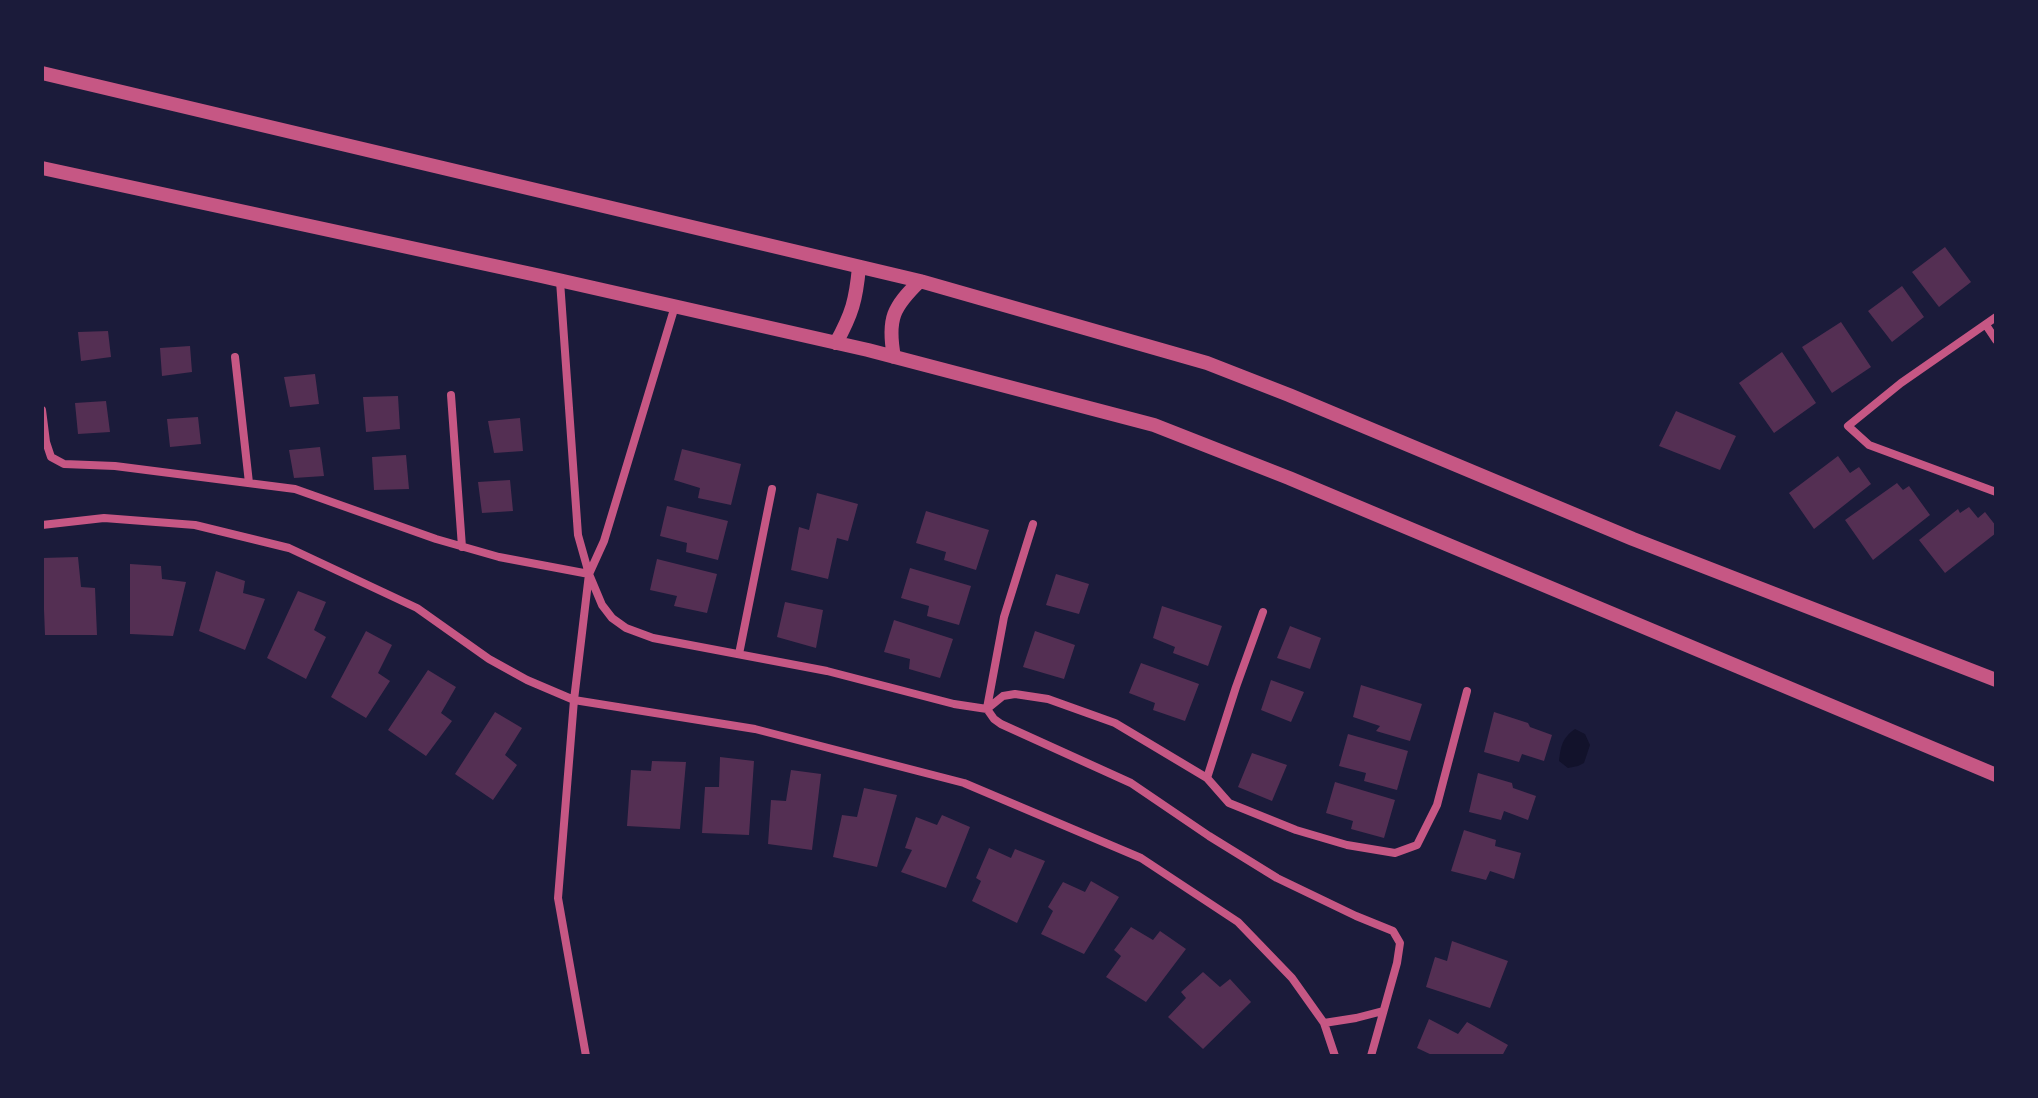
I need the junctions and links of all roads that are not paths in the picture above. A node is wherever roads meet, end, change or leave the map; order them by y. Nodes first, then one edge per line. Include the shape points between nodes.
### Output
1 (42, 73) edge
2 (42, 168) edge
3 (859, 267) junction
4 (560, 281) junction
5 (920, 281) junction
6 (675, 306) junction
7 (1996, 317) edge
8 (1986, 325) junction
9 (1996, 340) edge
10 (836, 343) junction
11 (235, 357) dead end
12 (894, 357) junction
13 (451, 395) dead end
14 (42, 410) edge
15 (249, 483) junction
16 (772, 489) dead end
17 (1996, 492) edge
18 (1033, 524) dead end
19 (42, 525) edge
20 (462, 547) junction
21 (589, 574) junction
22 (1263, 612) dead end
23 (739, 654) junction
24 (1996, 680) edge
25 (1467, 691) dead end
26 (574, 700) junction
27 (987, 709) junction
28 (1996, 775) edge
29 (1207, 778) junction
30 (1383, 1011) junction
31 (1324, 1023) junction
32 (586, 1056) edge
33 (1335, 1056) edge
34 (1371, 1056) edge

1 - 3 street
2 - 4 street
3 - 5 street
3 - 10 street via 850,319
4 - 6 street
4 - 21 street via 578,535
5 - 12 street via 894,316
5 - 24 street via 1207,363 1633,539
6 - 10 street
6 - 21 street via 604,541
7 - 8 street
8 - 9 street
8 - 17 street via 1848,426 1869,445
10 - 12 street
11 - 15 street
12 - 28 street via 1154,425
13 - 20 street
14 - 15 street via 51,457 64,464
15 - 20 street via 295,489
16 - 23 street
18 - 27 street via 1004,617
19 - 26 street via 104,518 195,525 289,548 417,608 489,659
20 - 21 street
21 - 23 street via 602,605 626,628
21 - 26 street
22 - 29 street
23 - 27 street
25 - 29 street via 1437,805 1417,845 1395,853 1296,830 1229,803
26 - 31 street via 755,729 964,783 1141,858 1238,922 1292,978
26 - 32 street via 558,898
27 - 29 street via 1015,694 1048,699 1115,723
27 - 30 street via 1001,724 1131,783 1277,878 1393,931 1400,943
30 - 31 street
30 - 34 street
31 - 33 street

